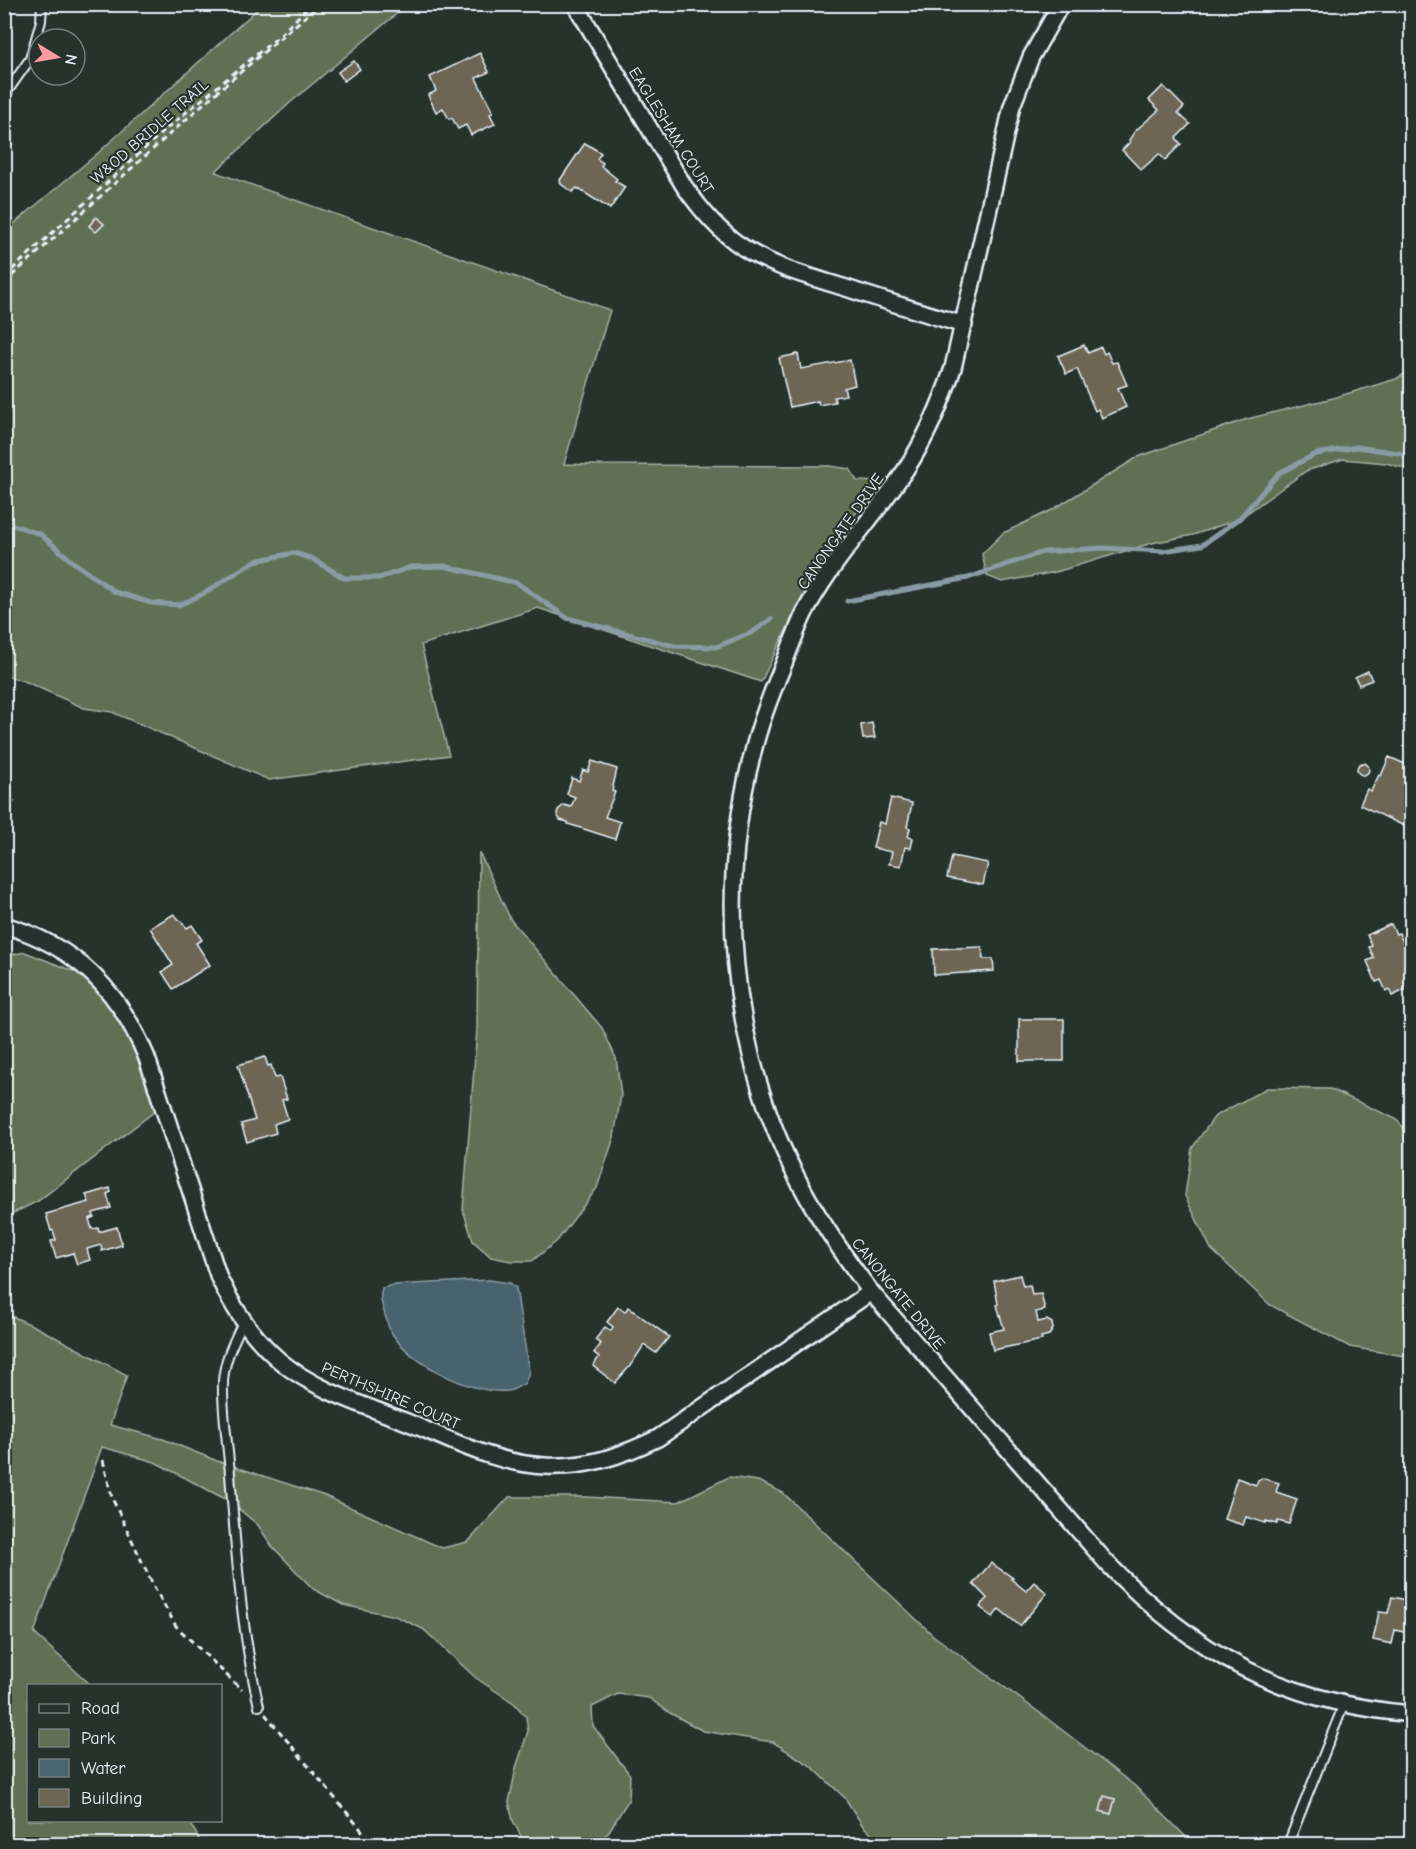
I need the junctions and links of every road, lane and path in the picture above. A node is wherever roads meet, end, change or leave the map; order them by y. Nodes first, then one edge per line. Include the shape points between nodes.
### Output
1 (42, 4) edge
2 (311, 4) edge
3 (320, 4) edge
4 (575, 4) edge
5 (1061, 4) edge
6 (4, 96) edge
7 (4, 277) edge
8 (4, 283) edge
9 (963, 325) junction
10 (4, 925) edge
11 (871, 1292) junction
12 (243, 1322) junction
13 (103, 1460) dead end
14 (1344, 1704) junction
15 (259, 1706) junction
16 (1412, 1714) edge
17 (373, 1845) edge
18 (1288, 1845) edge

1 - 6 lane via 42,21 30,59
2 - 7 path, W&OD BRIDLE TRAIL
3 - 8 path
4 - 9 street, EAGLESHAM COURT via 684,186 719,228 769,262
5 - 9 street, CANONGATE DRIVE via 1031,57 1012,106
9 - 11 street, CANONGATE DRIVE via 941,405 925,439 804,613 768,701 753,751 741,803 735,856 735,962 754,1067 791,1167 839,1250
10 - 12 street, PERTHSHIRE COURT via 51,943 77,961 101,982 130,1021 147,1058 219,1278
11 - 12 street, PERTHSHIRE COURT via 658,1438 615,1457 561,1466 524,1464 488,1454 333,1393 282,1363
11 - 14 street, CANONGATE DRIVE via 1136,1594 1211,1651 1296,1691
12 - 15 lane via 228,1355 223,1383 248,1658
13 - 15 path via 112,1498 176,1626
14 - 16 street, CANONGATE DRIVE
14 - 18 lane
15 - 17 path

